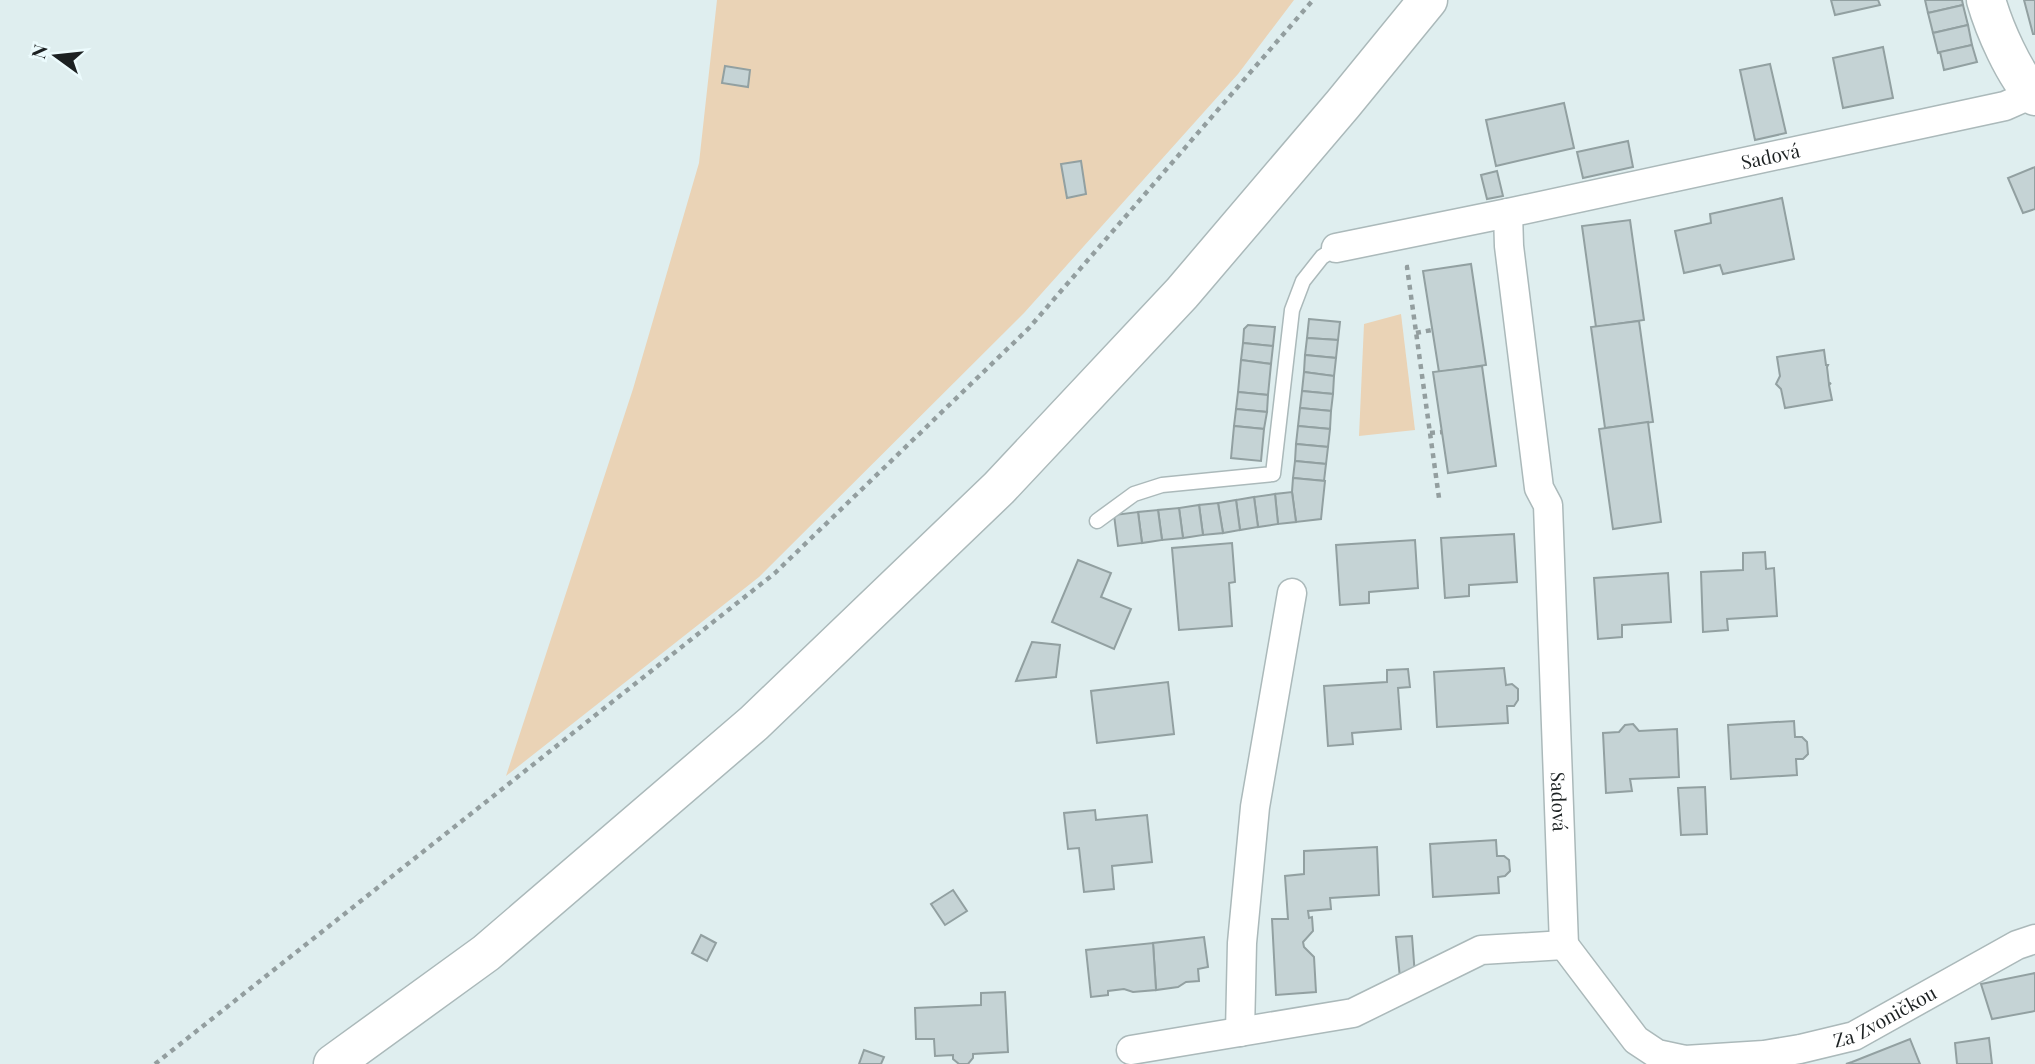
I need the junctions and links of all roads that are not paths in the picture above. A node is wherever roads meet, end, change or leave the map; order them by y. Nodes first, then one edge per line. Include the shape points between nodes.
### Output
1 (1428, 0) edge
2 (1986, 0) edge
3 (2034, 95) edge
4 (1508, 213) junction
5 (1336, 248) joint
6 (1097, 521) dead end
7 (1292, 593) dead end
8 (2035, 939) edge
9 (1564, 945) junction
10 (1240, 1032) junction
11 (1131, 1050) dead end
12 (333, 1064) edge

1 - 12 main road via 1182,293 999,488 754,723 486,953
2 - 3 main road via 2016,69
3 - 4 street, Sadová via 2005,106
4 - 5 street, Sadová
4 - 9 street, Sadová via 1539,488 1548,505
5 - 6 lane via 1322,257 1303,281 1292,310 1273,474 1162,485 1134,494
7 - 10 street via 1255,807 1242,943
8 - 9 street, Za Zvoničkou via 1854,1036 1764,1055 1685,1060 1657,1055 1636,1040
9 - 10 street via 1481,950 1353,1013
10 - 11 street

